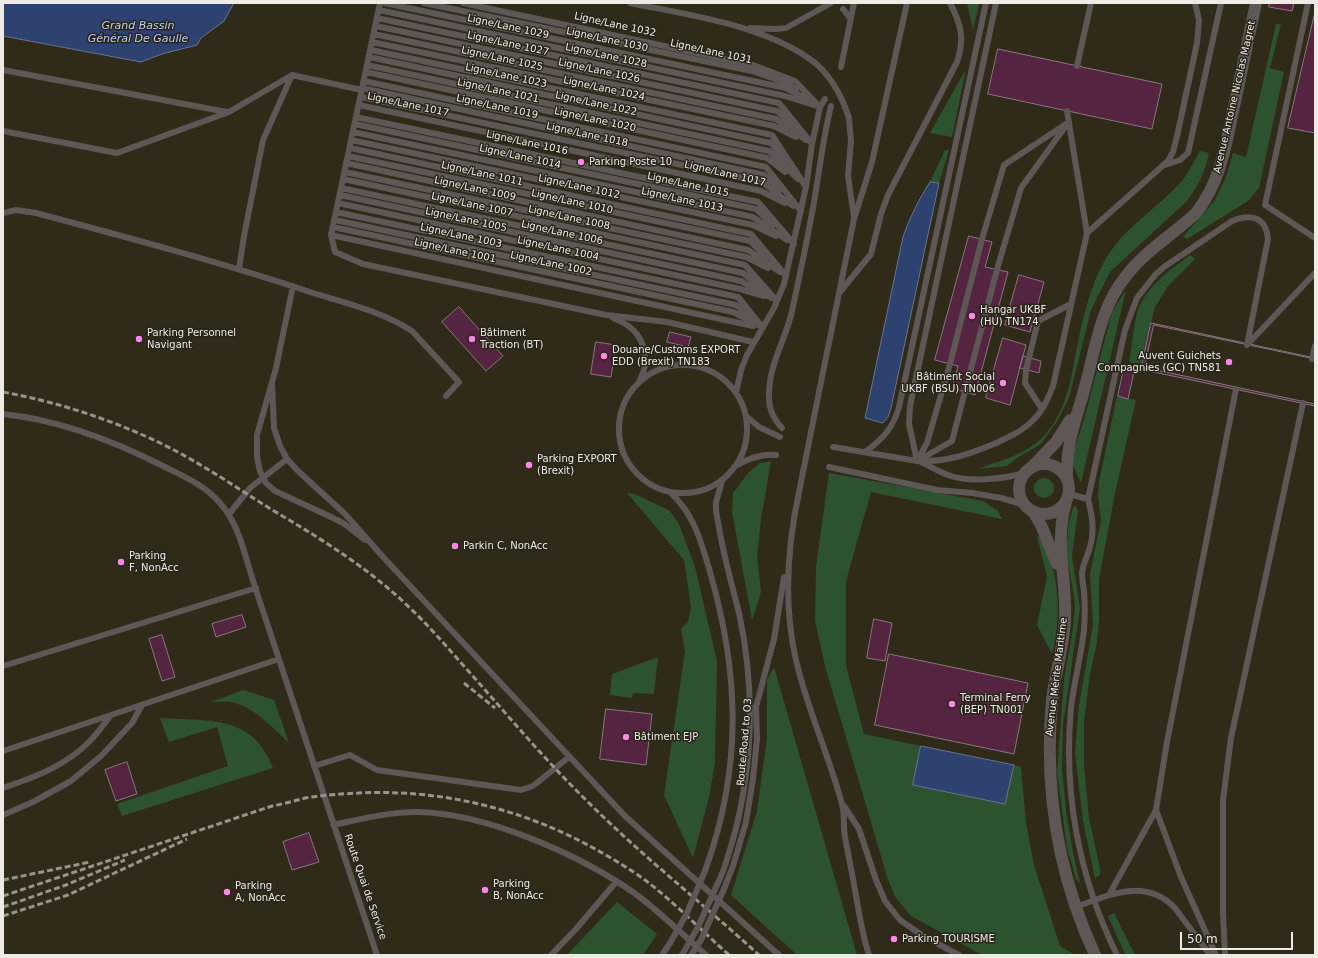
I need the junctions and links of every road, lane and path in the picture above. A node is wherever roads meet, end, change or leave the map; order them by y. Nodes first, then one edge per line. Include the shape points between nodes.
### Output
1 (385, 3) edge
2 (424, 3) edge
3 (463, 3) edge
4 (630, 3) edge
5 (831, 3) edge
6 (854, 3) edge
7 (907, 3) edge
8 (950, 3) edge
9 (986, 3) edge
10 (996, 3) edge
11 (1091, 3) edge
12 (1195, 3) edge
13 (1221, 3) edge
14 (1256, 3) edge
15 (1308, 3) edge
16 (380, 6) edge
17 (843, 9) dead end
18 (378, 18) junction
19 (850, 18) junction
20 (376, 26) junction
21 (744, 28) junction
22 (374, 34) junction
23 (372, 42) junction
24 (371, 50) junction
25 (369, 57) junction
26 (367, 65) junction
27 (1077, 66) dead end
28 (841, 67) dead end
29 (3, 70) edge
30 (366, 72) junction
31 (292, 76) junction
32 (364, 80) junction
33 (362, 92) junction
34 (825, 99) dead end
35 (359, 105) junction
36 (831, 106) dead end
37 (820, 107) junction
38 (1067, 111) dead end
39 (229, 112) junction
40 (356, 117) junction
41 (1069, 122) junction
42 (355, 124) junction
43 (3, 131) edge
44 (353, 132) junction
45 (351, 140) junction
46 (812, 144) junction
47 (350, 148) junction
48 (348, 156) junction
49 (346, 164) junction
50 (1164, 165) junction
51 (345, 172) junction
52 (343, 179) junction
53 (806, 187) junction
54 (341, 188) junction
55 (340, 195) junction
56 (338, 203) junction
57 (801, 211) junction
58 (4, 212) edge
59 (336, 212) junction
60 (854, 219) junction
61 (335, 220) junction
62 (333, 227) junction
63 (1087, 233) junction
64 (331, 235) junction
65 (1315, 238) edge
66 (794, 244) junction
67 (239, 269) junction
68 (1315, 273) edge
69 (786, 276) junction
70 (293, 286) junction
71 (838, 294) junction
72 (777, 301) junction
73 (1071, 304) junction
74 (606, 315) junction
75 (763, 328) junction
76 (753, 342) junction
77 (1315, 346) edge
78 (1312, 359) dead end
79 (272, 383) junction
80 (639, 383) junction
81 (1236, 389) dead end
82 (736, 393) junction
83 (446, 396) dead end
84 (1303, 403) dead end
85 (1078, 407) junction
86 (1042, 410) junction
87 (3, 414) edge
88 (746, 416) junction
89 (782, 428) dead end
90 (780, 437) dead end
91 (833, 447) dead end
92 (865, 452) junction
93 (776, 455) dead end
94 (287, 459) junction
95 (917, 461) junction
96 (737, 465) junction
97 (829, 467) dead end
98 (1029, 470) junction
99 (1066, 477) junction
100 (262, 478) junction
101 (722, 480) junction
102 (670, 492) junction
103 (1067, 498) junction
104 (1088, 499) junction
105 (1029, 508) junction
106 (229, 514) junction
107 (789, 547) junction
108 (377, 550) junction
109 (1064, 584) junction
110 (256, 588) junction
111 (279, 659) junction
112 (3, 666) edge
113 (142, 705) junction
114 (111, 715) junction
115 (3, 751) edge
116 (569, 757) junction
117 (314, 766) junction
118 (3, 788) edge
119 (843, 805) junction
120 (1156, 810) junction
121 (3, 815) edge
122 (333, 825) junction
123 (616, 882) junction
124 (1111, 894) junction
125 (1094, 901) junction
126 (1076, 907) junction
127 (954, 953) edge
128 (377, 955) edge
129 (551, 955) edge
130 (662, 955) edge
131 (682, 955) edge
132 (691, 955) edge
133 (706, 955) edge
134 (779, 955) edge
135 (869, 955) edge
136 (959, 955) edge
137 (1095, 955) edge
138 (1117, 955) edge
139 (1210, 955) edge
140 (1216, 955) edge
141 (1226, 955) edge

1 - 37 lane, Ligne/Lane 1030 via 786,88
2 - 37 lane, Ligne/Lane 1031 via 752,71 787,83
3 - 37 lane, Ligne/Lane 1032 via 753,65 795,81
4 - 21 lane
5 - 21 lane via 786,28
6 - 19 lane
7 - 60 lane via 872,162
8 - 71 lane via 961,33 961,50 888,195 871,254
9 - 92 lane via 899,407 894,422 880,442
10 - 95 lane via 910,406 910,430
11 - 27 lane
12 - 50 lane via 1199,28 1195,53 1175,145
13 - 50 lane via 1188,153 1180,160
14 - 85 street, Avenue Antoine Nicolas Magret via 1223,158 1214,185 1196,213 1132,268 1115,291 1107,306
15 - 65 lane via 1265,205
16 - 18 lane
16 - 37 lane, Ligne/Lane 1029 via 785,96
17 - 19 lane
18 - 20 lane
18 - 46 lane, Ligne/Lane 1028 via 779,103
19 - 28 lane
20 - 22 lane
20 - 46 lane, Ligne/Lane 1027 via 778,111
21 - 60 lane, bridge via 798,51 822,69 835,86 849,118 851,141 848,176
22 - 23 lane
22 - 46 lane, Ligne/Lane 1026 via 776,119
23 - 24 lane
23 - 46 lane, Ligne/Lane 1025 via 774,126
24 - 25 lane
24 - 53 lane, Ligne/Lane 1024 via 772,135
25 - 26 lane
25 - 53 lane, Ligne/Lane 1023 via 771,143
26 - 30 lane
26 - 53 lane, Ligne/Lane 1022 via 769,151
29 - 39 lane
30 - 32 lane
30 - 53 lane, Ligne/Lane 1021 via 767,158
31 - 33 lane, Ligne/Lane 1018
31 - 39 lane
31 - 67 lane via 263,140
32 - 33 lane
32 - 57 lane, Ligne/Lane 1020 via 766,167
33 - 35 lane
33 - 57 lane, Ligne/Lane 1018 via 762,182
34 - 37 lane
35 - 40 lane
35 - 57 lane, Ligne/Lane 1017 via 760,191
36 - 89 lane via 792,313 775,360 770,383 769,406 774,419
37 - 46 lane
38 - 41 lane
39 - 43 lane via 117,153
40 - 42 lane
40 - 66 lane, Ligne/Lane 1016 via 758,202
41 - 63 lane
41 - 95 lane via 1021,188 952,441
41 - 95 lane via 1004,164 927,443
42 - 44 lane
42 - 66 lane, Ligne/Lane 1015 via 756,209
44 - 45 lane
44 - 66 lane, Ligne/Lane 1014 via 753,217
45 - 47 lane
45 - 66 lane, Ligne/Lane 1013 via 753,225
46 - 53 lane
47 - 48 lane
47 - 69 lane, Ligne/Lane 1012 via 751,234
48 - 49 lane
48 - 69 lane, Ligne/Lane 1011 via 750,242
49 - 51 lane
49 - 69 lane, Ligne/Lane 1010 via 748,250
50 - 63 lane
51 - 52 lane
51 - 69 lane, Ligne/Lane 1009 via 746,257
52 - 54 lane
52 - 72 lane, Ligne/Lane 1008 via 745,265
53 - 57 lane
54 - 55 lane
54 - 72 lane, Ligne/Lane 1007 via 743,273
55 - 56 lane
55 - 72 lane, Ligne/Lane 1006 via 741,281
56 - 59 lane
56 - 72 lane, Ligne/Lane 1005 via 740,289
57 - 66 lane
58 - 67 lane via 16,210 36,213
59 - 61 lane
59 - 75 lane, Ligne/Lane 1004 via 738,297
60 - 71 lane
61 - 62 lane
61 - 75 lane, Ligne/Lane 1003 via 736,305
62 - 64 lane
62 - 75 lane, Ligne/Lane 1002 via 733,312
63 - 73 lane
64 - 74 lane via 335,252 363,264
64 - 75 lane, Ligne/Lane 1001
66 - 69 lane
67 - 70 lane
68 - 104 lane via 1246,345 1268,239 1263,224 1249,217 1232,221 1170,262 1155,275 1137,298 1125,330
69 - 72 lane
70 - 79 lane
70 - 83 lane via 379,315 412,331 459,382
71 - 107 lane, bridge
72 - 75 lane
73 - 86 lane via 1053,386
73 - 86 lane via 1038,321 1025,383
74 - 76 lane via 666,322
74 - 80 lane via 626,323 640,338 645,365
75 - 76 lane
76 - 82 lane via 743,362
77 - 78 lane
79 - 94 lane via 274,428
79 - 100 lane via 256,441
80 - 82 lane via 650,374 664,368 693,366 720,377
80 - 102 lane via 626,400 621,413 621,447 639,476 657,488
81 - 120 lane
82 - 88 lane
84 - 141 lane via 1231,738 1223,800 1223,913
85 - 98 street, Avenue Antoine Nicolas Magret via 1056,442
85 - 99 street, Avenue Antoine Nicolas Magret via 1066,460
86 - 95 lane via 1025,428 969,454 950,459
87 - 106 lane, Route Quai de Service via 68,426 142,456 206,489
88 - 90 lane via 759,427
88 - 96 lane via 746,441
91 - 92 lane
92 - 95 lane
93 - 96 lane via 755,457
94 - 100 lane
94 - 108 lane via 345,514
95 - 98 lane via 958,478 1002,478
96 - 101 lane
97 - 105 lane via 937,490 1001,498
98 - 99 street via 1041,464 1050,464
98 - 105 street via 1021,480 1019,489 1020,496
99 - 103 street via 1069,485
100 - 106 lane via 245,493
100 - 108 lane via 275,491 343,523
101 - 102 lane via 698,492
101 - 131 lane, bridge via 716,504 722,549 742,630 748,672 750,725 747,769 740,812 727,859 698,927
102 - 130 lane, bridge via 689,514 704,553 723,623 732,678 733,726 728,785 705,871 686,915
103 - 104 lane
103 - 105 street via 1058,510 1051,513 1040,514
103 - 109 street, Avenue Mérite Maritime via 1060,533
104 - 125 lane via 1093,530 1082,572 1084,630 1071,707 1069,763 1075,832
105 - 109 street, Avenue Mérite Maritime via 1045,532
106 - 110 lane, Route Quai de Service via 238,531
107 - 119 lane via 788,600 796,660
107 - 132 lane, Route/Road to O3, bridge via 774,639 756,707 757,739 746,822 724,889
108 - 116 lane
109 - 126 street, Avenue Mérite Maritime via 1065,619 1052,700 1050,770 1053,812 1060,850
110 - 111 lane, Route Quai de Service
110 - 112 lane
111 - 113 lane
111 - 117 lane, Route Quai de Service
113 - 114 lane
113 - 121 lane via 132,723 101,756 71,781
114 - 115 lane
114 - 118 lane via 90,741 71,758 48,771
116 - 117 lane via 533,786 521,790 377,770 350,755
116 - 134 lane via 625,816
117 - 122 lane, Route Quai de Service
119 - 127 lane via 860,829 885,901 900,920
119 - 135 lane via 845,835 863,937
120 - 124 lane
120 - 140 lane via 1180,877
122 - 123 lane via 371,816 405,813 430,813 470,820 498,827 540,843
122 - 128 lane, Route Quai de Service
123 - 129 lane via 576,930
123 - 133 lane via 652,907
124 - 125 lane
124 - 139 lane via 1135,891 1162,898 1175,908
125 - 126 lane
125 - 138 lane
126 - 137 street, Avenue Mérite Maritime
127 - 136 lane

